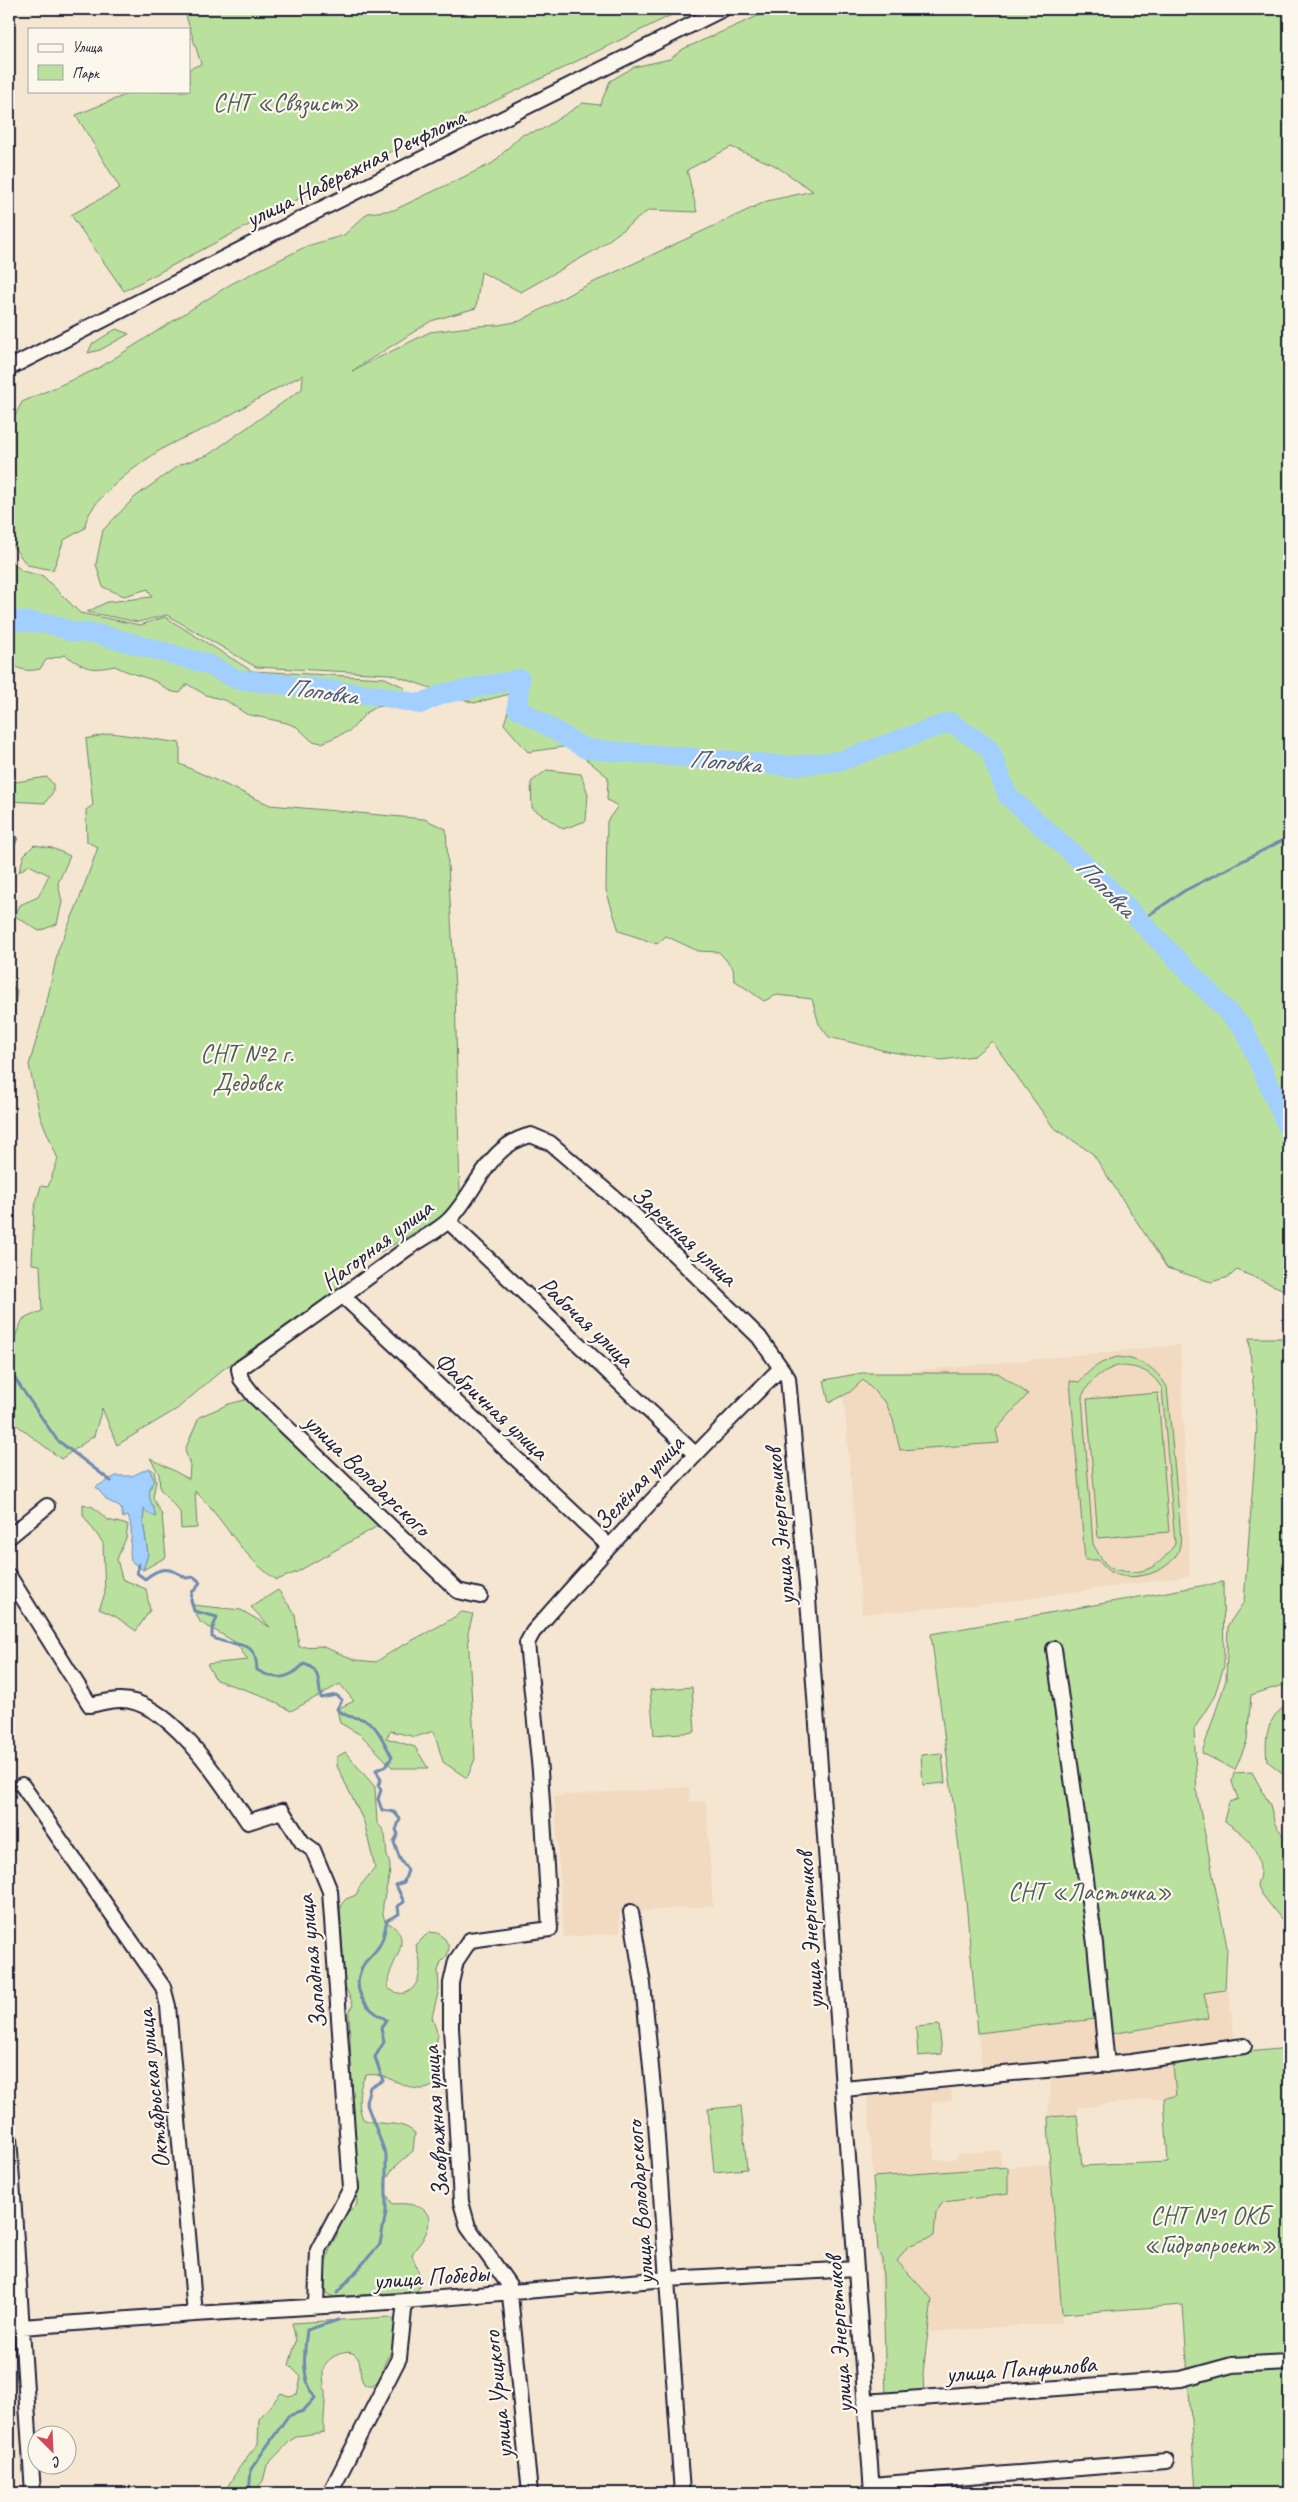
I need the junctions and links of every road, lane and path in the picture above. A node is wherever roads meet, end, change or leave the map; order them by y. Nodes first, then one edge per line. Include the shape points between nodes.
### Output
1 (723, 9) edge
2 (9, 368) edge
3 (550, 1143) joint
4 (448, 1221) junction
5 (344, 1297) junction
6 (781, 1368) junction
7 (239, 1369) joint
8 (695, 1454) junction
9 (46, 1506) dead end
10 (9, 1537) edge
11 (609, 1546) junction
12 (9, 1576) edge
13 (480, 1596) dead end
14 (1054, 1649) dead end
15 (22, 1784) dead end
16 (631, 1912) dead end
17 (470, 1940) joint
18 (1244, 2046) dead end
19 (1107, 2065) junction
20 (844, 2090) junction
21 (9, 2137) edge
22 (856, 2269) junction
23 (667, 2279) junction
24 (509, 2292) junction
25 (405, 2301) junction
26 (316, 2306) junction
27 (195, 2314) junction
28 (15, 2328) edge
29 (1289, 2362) edge
30 (866, 2402) junction
31 (1166, 2461) dead end
32 (872, 2489) edge
33 (33, 2493) edge
34 (330, 2493) edge
35 (530, 2493) edge
36 (682, 2493) edge

1 - 2 street, улица Набережная Речфлота
3 - 4 street, Нагорная улица via 531,1134 501,1150
3 - 6 street, Заречная улица via 632,1213 759,1337
4 - 5 street, Нагорная улица
4 - 8 street, Рабочая улица
5 - 7 street, Нагорная улица
5 - 11 street, Фабричная улица
6 - 8 street, Зелёная улица
6 - 20 street, улица Энергетиков via 791,1389
7 - 13 street, улица Володарского via 241,1379 254,1396 458,1591
8 - 11 street, Зелёная улица
9 - 10 street
11 - 17 street, Зелёная улица via 533,1632 527,1643 540,1771 550,1929
12 - 26 street, Западная улица via 90,1705 121,1700 142,1704 172,1725 201,1754 248,1822 282,1811 302,1842 313,1850 330,1891 352,2188 318,2250
14 - 19 street via 1095,1944
15 - 27 street, Октябрьская улица via 163,1987 168,2006
16 - 23 street, улица Володарского via 650,2047
17 - 24 street, Заовражная улица via 456,1961 451,1983 461,2202 468,2227 509,2285
18 - 19 street
19 - 20 street
20 - 22 street, улица Энергетиков
21 - 28 street
22 - 23 street, улица Победы
22 - 30 street, улица Энергетиков
23 - 24 street, улица Победы
23 - 36 street, улица Володарского
24 - 25 street, улица Победы
24 - 35 street, улица Урицкого
25 - 26 street, улица Победы
25 - 34 street via 399,2358
26 - 27 street, улица Победы
27 - 28 street, улица Победы
28 - 33 street
29 - 30 street, улица Панфилова via 1232,2365 1180,2379
30 - 32 street, улица Энергетиков
31 - 32 street

